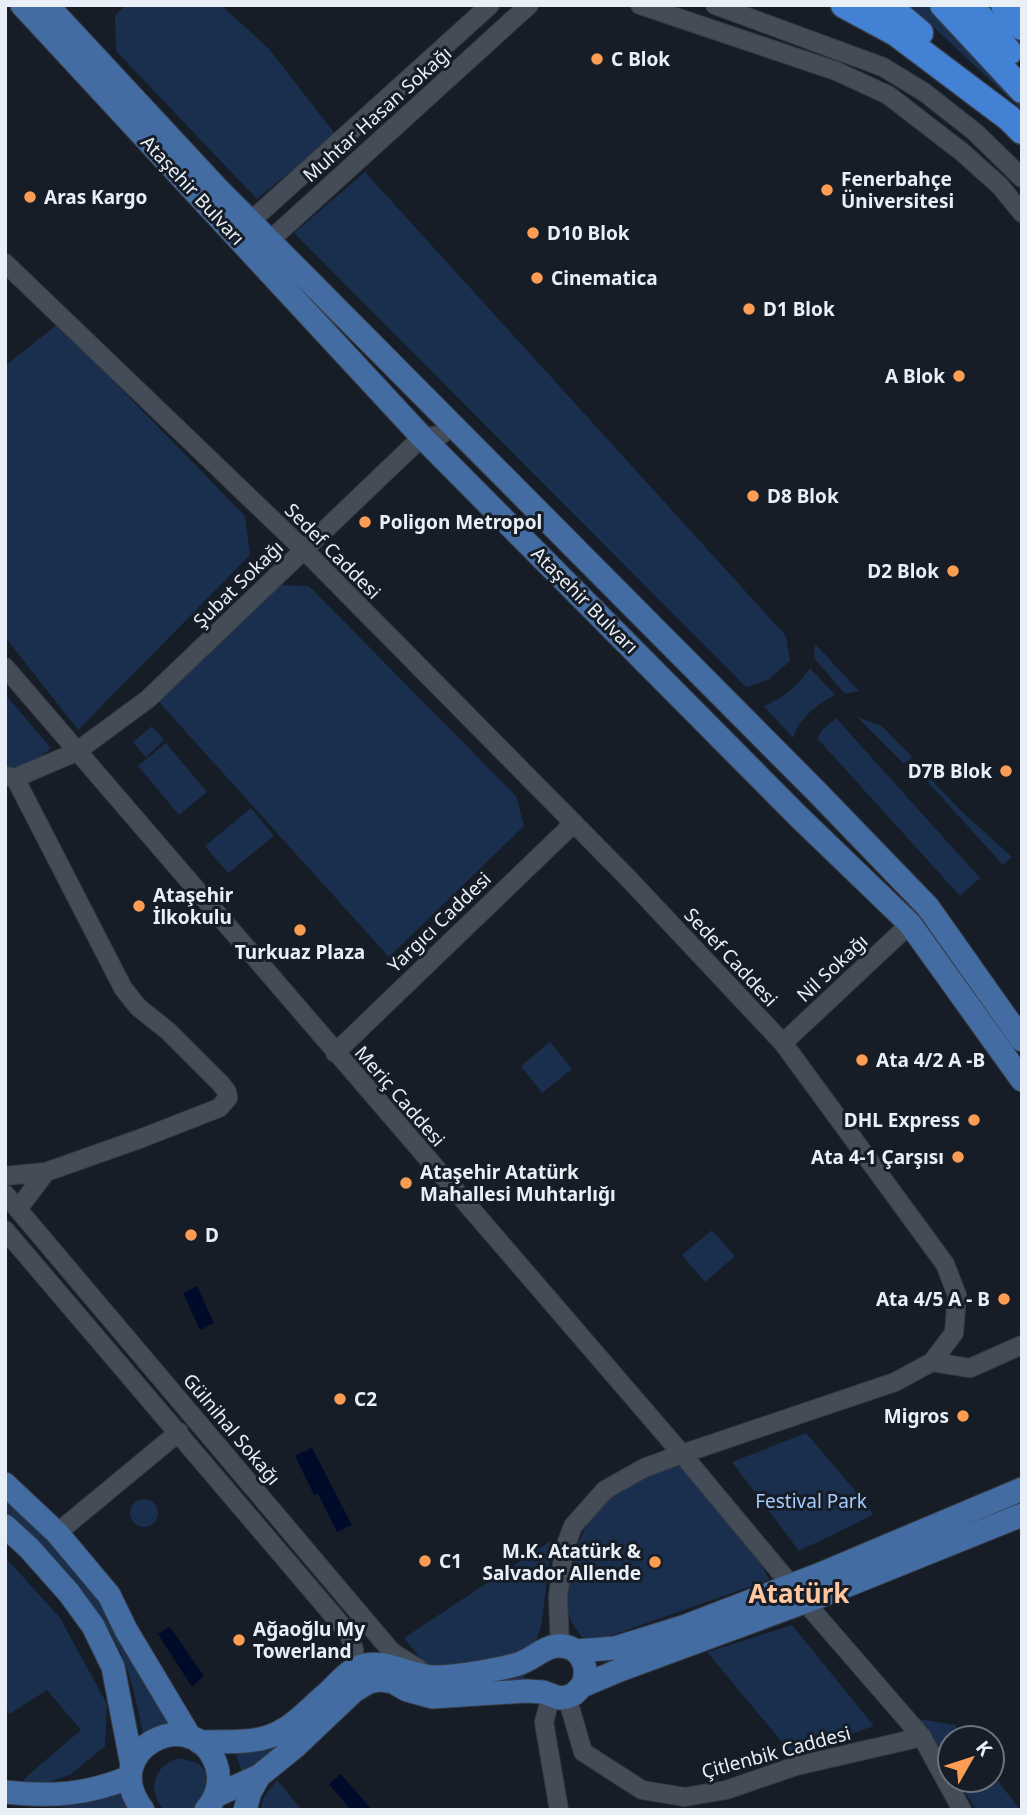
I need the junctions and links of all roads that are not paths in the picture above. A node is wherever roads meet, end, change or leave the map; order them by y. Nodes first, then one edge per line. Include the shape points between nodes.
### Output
1 (22, 5) edge
2 (47, 5) edge
3 (490, 5) edge
4 (529, 5) edge
5 (640, 5) edge
6 (715, 5) edge
7 (844, 5) edge
8 (887, 5) edge
9 (943, 5) edge
10 (970, 5) edge
11 (1004, 5) edge
12 (1022, 27) edge
13 (1022, 65) edge
14 (1022, 90) edge
15 (1022, 117) edge
16 (1022, 131) edge
17 (1022, 178) edge
18 (1022, 213) edge
19 (243, 228) junction
20 (263, 249) junction
21 (6, 265) edge
22 (450, 425) junction
23 (422, 437) junction
24 (304, 550) junction
25 (5, 667) edge
26 (76, 752) junction
27 (8, 782) edge
28 (573, 823) junction
29 (928, 907) junction
30 (910, 924) junction
31 (1022, 1040) edge
32 (783, 1042) junction
33 (335, 1053) junction
34 (1022, 1080) edge
35 (46, 1172) junction
36 (5, 1176) edge
37 (5, 1194) edge
38 (18, 1209) junction
39 (5, 1230) edge
40 (1022, 1345) edge
41 (932, 1362) junction
42 (179, 1432) junction
43 (682, 1454) junction
44 (5, 1484) edge
45 (1022, 1489) edge
46 (1022, 1515) edge
47 (5, 1526) edge
48 (57, 1533) junction
49 (798, 1594) junction
50 (560, 1649) junction
51 (355, 1668) junction
52 (438, 1677) junction
53 (561, 1693) junction
54 (922, 1737) junction
55 (195, 1740) junction
56 (131, 1771) junction
57 (260, 1776) junction
58 (5, 1792) edge
59 (5, 1804) edge
60 (213, 1804) edge
61 (68, 1810) edge
62 (143, 1810) edge
63 (246, 1810) edge
64 (559, 1810) edge
65 (962, 1810) edge

1 - 19 main road, Ataşehir Bulvarı
2 - 19 main road, Ataşehir Bulvarı via 217,188
3 - 19 street, Muhtar Hasan Sokağı
4 - 20 street, Muhtar Hasan Sokağı
5 - 18 street via 836,71 888,95 962,152
6 - 17 street via 883,68 965,124
7 - 16 highway via 896,33
8 - 15 highway
9 - 14 highway
10 - 13 highway
11 - 12 highway
19 - 20 main road, Ataşehir Bulvarı
20 - 22 main road, Ataşehir Bulvarı
20 - 23 main road, Ataşehir Bulvarı
21 - 24 street, Sedef Caddesi
22 - 23 street via 441,435
22 - 29 main road, Ataşehir Bulvarı
23 - 24 street, Şubat Sokağı
23 - 30 main road, Ataşehir Bulvarı
24 - 26 street, Şubat Sokağı via 148,699
24 - 28 street, Sedef Caddesi
25 - 26 street, Meriç Caddesi
26 - 27 street, Şubat Sokağı
26 - 33 street, Meriç Caddesi
27 - 35 street via 123,988 221,1084 228,1098 219,1108
28 - 32 street, Sedef Caddesi
28 - 33 street, Yargıcı Caddesi
29 - 30 main road
29 - 31 main road, Ataşehir Bulvarı
30 - 32 street, Nil Sokağı
30 - 34 main road, Ataşehir Bulvarı
32 - 41 street, Sedef Caddesi via 945,1264 957,1295 954,1333
33 - 43 street, Meriç Caddesi
35 - 36 street
35 - 38 street
37 - 38 street, Gülnihal Sokağı
38 - 52 street, Gülnihal Sokağı via 392,1652
39 - 42 street
40 - 41 street via 970,1368
41 - 43 street, Sedef Caddesi via 895,1382
42 - 48 street
42 - 51 street via 349,1634
43 - 49 street, Meriç Caddesi
43 - 50 street, Sedef Caddesi via 605,1490 573,1526 560,1579
44 - 48 main road
45 - 49 main road
46 - 49 main road
47 - 56 main road via 69,1593 93,1626 113,1667
48 - 55 main road via 109,1595
49 - 50 main road via 646,1640 615,1647
49 - 53 main road
49 - 54 street, Meriç Caddesi
50 - 52 main road via 517,1665
50 - 53 main road via 585,1663 586,1671
50 - 53 main road via 536,1661 534,1678
51 - 52 main road via 384,1664
51 - 55 main road via 284,1730 266,1738
53 - 54 street, Çitlenbik Caddesi via 583,1752 642,1790 685,1797
53 - 57 main road via 432,1697 393,1682 369,1682
53 - 64 street via 544,1722
54 - 65 street, Meriç Caddesi
55 - 56 main road via 176,1734 149,1742
55 - 60 main road via 208,1749 217,1768
56 - 58 main road via 105,1787 78,1794
56 - 62 main road via 135,1801
57 - 60 main road
57 - 63 main road
59 - 61 main road

